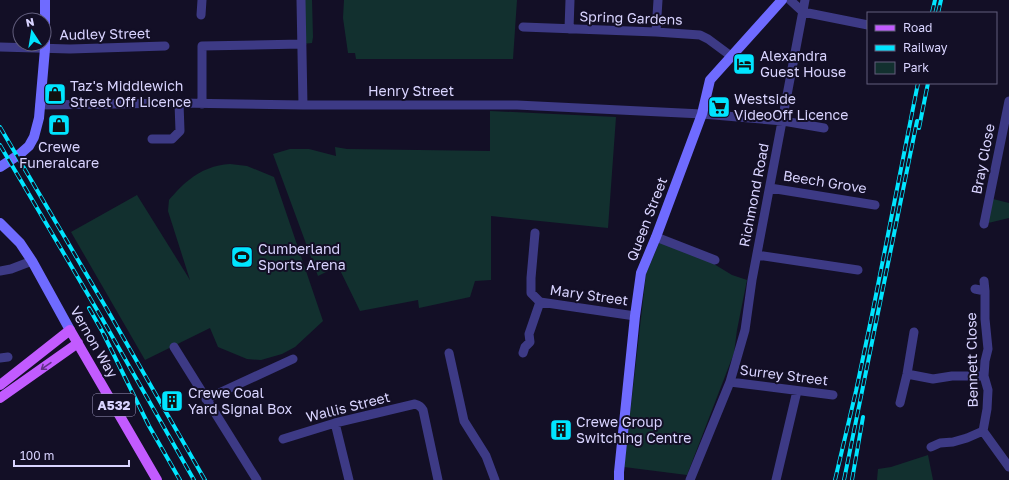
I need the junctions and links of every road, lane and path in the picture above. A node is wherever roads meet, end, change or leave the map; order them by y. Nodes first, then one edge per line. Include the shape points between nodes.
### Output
1 (45, 0) edge
2 (202, 0) edge
3 (301, 0) edge
4 (570, 0) edge
5 (658, 0) edge
6 (782, 0) edge
7 (790, 0) edge
8 (805, 0) edge
9 (45, 12) edge
10 (803, 12) junction
11 (201, 16) dead end
12 (867, 25) edge
13 (523, 28) dead end
14 (569, 29) junction
15 (656, 32) junction
16 (302, 44) junction
17 (165, 46) dead end
18 (0, 47) edge
19 (12, 48) edge
20 (52, 49) edge
21 (45, 52) edge
22 (731, 56) junction
23 (1009, 101) edge
24 (179, 103) junction
25 (202, 104) junction
26 (40, 105) junction
27 (303, 105) junction
28 (702, 114) junction
29 (783, 121) junction
30 (824, 128) dead end
31 (152, 139) dead end
32 (0, 167) edge
33 (770, 188) junction
34 (875, 205) dead end
35 (0, 223) edge
36 (984, 224) dead end
37 (535, 233) dead end
38 (656, 237) junction
39 (757, 255) junction
40 (32, 260) junction
41 (715, 260) dead end
42 (858, 270) dead end
43 (0, 271) edge
44 (984, 281) dead end
45 (975, 289) dead end
46 (986, 291) junction
47 (540, 302) junction
48 (635, 316) junction
49 (70, 330) junction
50 (914, 332) dead end
51 (78, 343) junction
52 (174, 346) dead end
53 (449, 353) dead end
54 (523, 353) dead end
55 (293, 359) dead end
56 (907, 374) junction
57 (984, 376) junction
58 (730, 382) junction
59 (0, 385) edge
60 (797, 391) junction
61 (834, 395) dead end
62 (0, 398) edge
63 (206, 399) junction
64 (900, 403) dead end
65 (336, 423) junction
66 (983, 431) junction
67 (283, 439) dead end
68 (931, 447) dead end
69 (1009, 467) edge
70 (157, 480) edge
71 (257, 480) edge
72 (349, 480) edge
73 (438, 480) edge
74 (495, 480) edge
75 (619, 480) edge
76 (690, 480) edge
77 (776, 480) edge

1 - 9 street
2 - 11 street
3 - 16 street
4 - 14 street
5 - 15 street
6 - 22 street, Queen Street
7 - 10 street
8 - 10 street, Richmond Road
10 - 12 street
10 - 29 street, Richmond Road
13 - 14 street, Spring Gardens
14 - 15 street, Spring Gardens
15 - 22 street, Spring Gardens via 700,35
16 - 25 street via 202,46
16 - 27 street
17 - 20 street, Audley Street
18 - 19 street, Audley Street
21 - 26 street
22 - 28 street, Queen Street via 710,80
23 - 36 street, Bray Close
24 - 25 street, Henry Street
24 - 26 street, Henry Street
24 - 31 street via 180,131 172,140
25 - 27 street, Henry Street
26 - 32 street via 34,137 29,146
27 - 28 street, Henry Street via 517,105
28 - 29 street, Henry Street
28 - 38 street, Queen Street
29 - 30 street, Henry Street
29 - 33 street, Richmond Road
33 - 34 street, Beech Grove
33 - 39 street, Richmond Road
35 - 40 street, Vernon Way via 20,243
37 - 47 street, Mary Street via 531,293
38 - 41 street
38 - 48 street, Queen Street via 641,273
39 - 42 street
39 - 58 street, Richmond Road via 745,330
40 - 43 street
40 - 49 street, Vernon Way
44 - 46 street, Bennett Close
45 - 46 street
46 - 57 street, Bennett Close via 988,349 984,361
47 - 48 street, Mary Street
47 - 54 street, Mary Street via 529,334 530,342
48 - 75 street, Queen Street
49 - 51 main road, Vernon Way / A532
49 - 59 main road
50 - 56 street
51 -> 62 main road
51 - 70 main road, Vernon Way / A532
52 - 63 street
53 - 74 street via 464,421 486,456
55 - 63 street
56 - 57 street via 933,379
56 - 64 street
57 - 66 street, Bennett Close via 988,390
58 - 60 street, Surrey Street
58 - 76 street, Richmond Road
60 - 61 street, Surrey Street
60 - 77 street
63 - 71 street
65 - 67 street, Wallis Street
65 - 72 street
65 - 73 street, Wallis Street via 415,404 420,406
66 - 68 street
66 - 69 street

